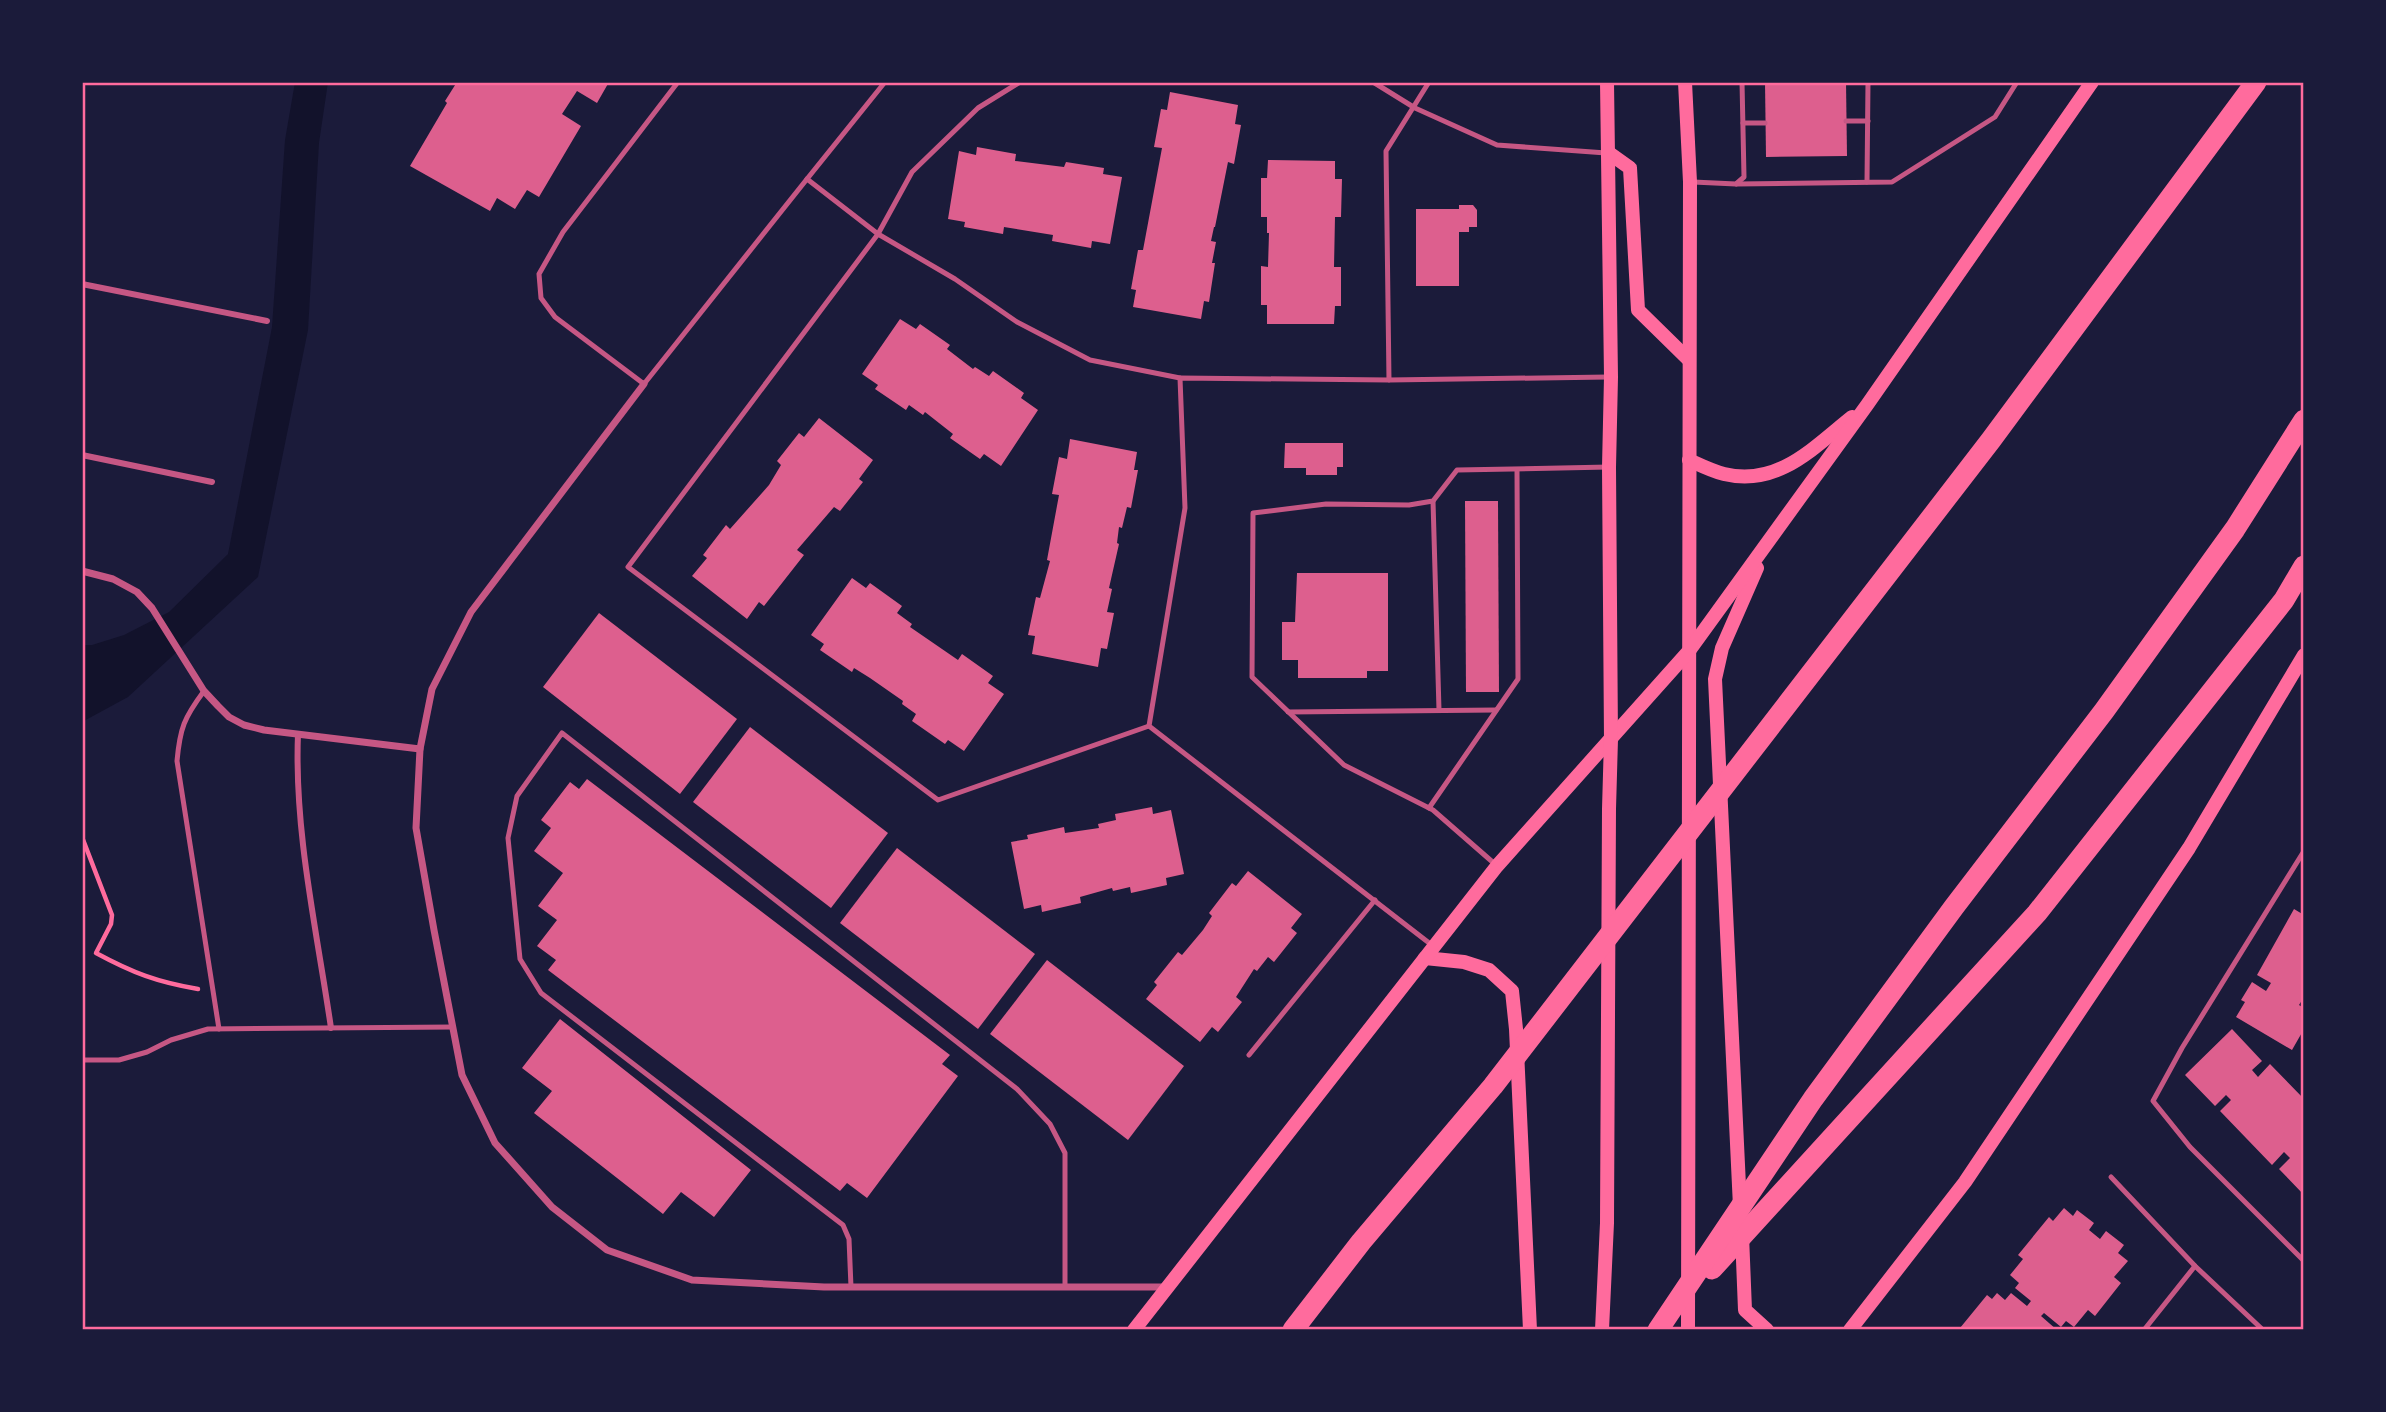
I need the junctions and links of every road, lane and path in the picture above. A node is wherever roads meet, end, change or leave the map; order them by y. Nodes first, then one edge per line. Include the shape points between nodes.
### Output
1 (678, 82) edge
2 (885, 82) edge
3 (1020, 82) edge
4 (1373, 82) edge
5 (1429, 82) edge
6 (1607, 82) edge
7 (1685, 82) edge
8 (1742, 82) edge
9 (1868, 82) edge
10 (2017, 82) edge
11 (2092, 82) edge
12 (2240, 82) edge
13 (2256, 82) edge
14 (1415, 107) junction
15 (1846, 121) dead end
16 (1868, 121) junction
17 (1743, 123) junction
18 (1765, 124) dead end
19 (1609, 153) junction
20 (2194, 167) junction
21 (807, 179) junction
22 (1690, 182) junction
23 (1867, 182) junction
24 (1736, 184) junction
25 (878, 234) junction
26 (82, 284) edge
27 (267, 321) dead end
28 (1689, 360) junction
29 (1611, 377) junction
30 (1180, 378) junction
31 (1389, 380) junction
32 (644, 384) junction
33 (1867, 405) junction
34 (2304, 420) edge
35 (82, 455) edge
36 (1689, 460) junction
37 (1609, 467) junction
38 (1517, 470) junction
39 (212, 482) dead end
40 (1433, 501) junction
41 (1767, 544) junction
42 (2304, 566) edge
43 (82, 571) edge
44 (1689, 651) junction
45 (2304, 655) edge
46 (204, 691) junction
47 (1439, 710) junction
48 (1496, 710) junction
49 (1288, 712) junction
50 (1149, 726) junction
51 (298, 734) junction
52 (1611, 739) junction
53 (420, 749) junction
54 (1429, 808) junction
55 (82, 837) edge
56 (2304, 851) edge
57 (1497, 866) junction
58 (1375, 900) junction
59 (1429, 952) junction
60 (213, 992) junction
61 (453, 1027) junction
62 (331, 1028) junction
63 (219, 1029) junction
64 (1249, 1055) dead end
65 (82, 1060) edge
66 (2111, 1177) dead end
67 (2304, 1261) edge
68 (2195, 1266) junction
69 (851, 1287) junction
70 (1065, 1287) junction
71 (1167, 1287) junction
72 (1658, 1329) edge
73 (1134, 1330) edge
74 (1293, 1330) edge
75 (1530, 1330) edge
76 (1602, 1330) edge
77 (1688, 1330) edge
78 (1767, 1330) edge
79 (1850, 1330) edge
80 (2144, 1330) edge
81 (2263, 1330) edge

1 - 32 lane via 564,232 539,274 541,298 555,317
2 - 21 lane
3 - 25 lane via 978,108 912,172
4 - 14 lane
5 - 14 lane
6 - 19 main road
7 - 22 main road
8 - 17 lane
9 - 16 lane
10 - 23 lane via 1995,117 1892,182
11 - 33 main road
12 - 20 highway
13 - 20 highway
14 - 19 lane via 1497,145
14 - 31 lane via 1386,151
15 - 16 lane
16 - 23 lane
17 - 18 lane
17 - 24 lane via 1744,177
19 - 28 main road via 1630,168 1638,310
19 - 29 main road
20 - 74 highway via 1982,451 1493,1086
21 - 25 lane
21 - 32 lane
22 - 24 lane
22 - 28 main road
23 - 24 lane
25 - 30 lane via 1017,322 1090,360
25 - 50 lane via 628,567 939,800
26 - 27 street
28 - 36 main road
29 - 31 lane
29 - 37 main road
30 - 31 lane
30 - 50 lane via 1185,508
32 - 53 street via 471,612 432,689
33 - 36 main road via 1791,466 1755,477 1724,474
33 - 41 main road
34 - 72 highway via 2235,529 1813,1100
35 - 39 street
36 - 44 main road
37 - 38 lane
37 - 52 main road
38 - 40 lane via 1457,470
38 - 48 lane via 1518,679
40 - 47 lane
40 - 49 lane via 1253,513 1252,677
41 - 44 main road
41 - 78 main road via 1723,648 1715,679 1745,1310
42 - 72 highway via 2284,600 2037,913
43 - 46 street via 113,579 136,592 152,608
44 - 52 main road
44 - 77 main road
45 - 79 main road via 2189,848 1996,1136
46 - 51 street via 229,717 244,725
46 - 60 lane via 184,721 177,761
47 - 48 lane
47 - 49 lane
48 - 54 lane
49 - 54 lane via 1344,765
50 - 58 lane
51 - 53 street
51 - 62 street via 300,817
52 - 57 main road
52 - 76 main road
53 - 61 street via 416,828
54 - 57 lane
55 - 60 path via 112,915 96,953 152,980
56 - 67 lane via 2153,1101 2190,1147
57 - 59 main road
58 - 59 lane
58 - 64 lane
59 - 71 main road
59 - 75 main road via 1489,970 1512,991
60 - 63 lane
61 - 62 lane
61 - 69 street via 462,1074 495,1143 552,1207 607,1251 692,1280
62 - 63 lane
63 - 65 lane via 119,1060
66 - 68 lane
68 - 80 lane
68 - 81 lane
69 - 70 street
69 - 70 lane via 849,1239 843,1225 541,993 520,959 508,838 517,796 562,733 1017,1089 1050,1124 1065,1153
70 - 71 street
71 - 73 main road

